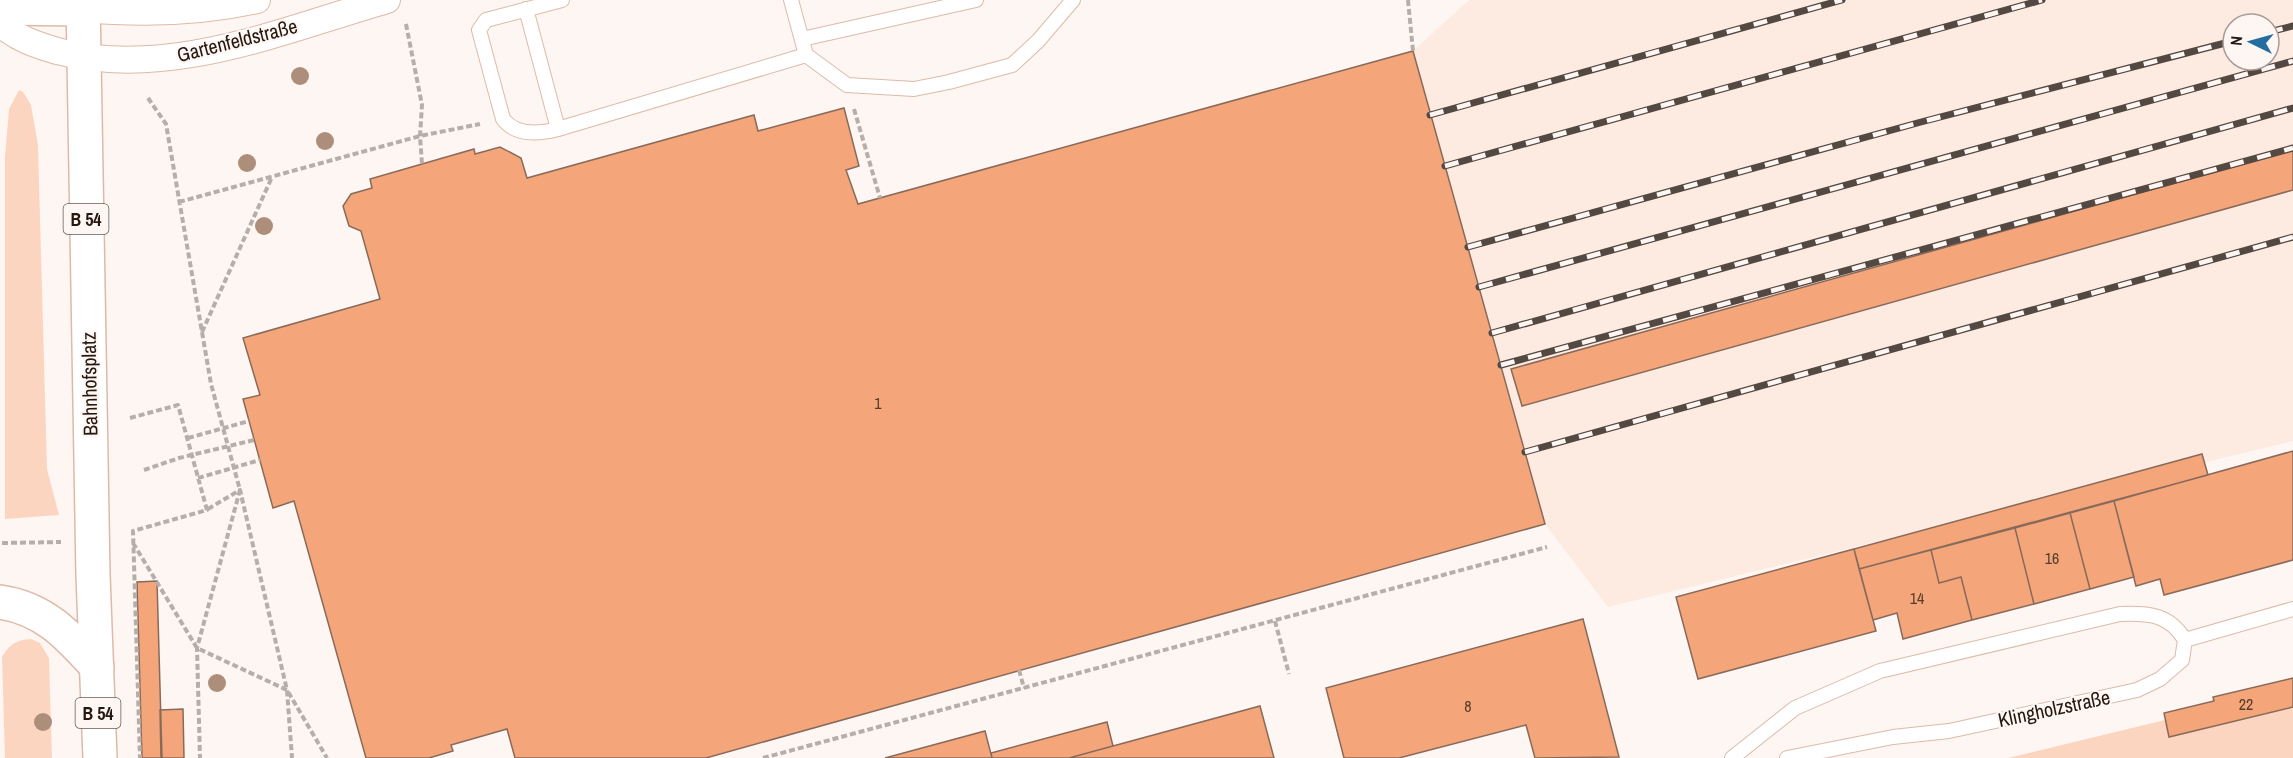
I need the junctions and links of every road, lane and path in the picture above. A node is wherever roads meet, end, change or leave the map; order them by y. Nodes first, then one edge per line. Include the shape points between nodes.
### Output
1 (257, 0) edge
2 (387, 0) edge
3 (561, 0) edge
4 (791, 0) edge
5 (976, 0) edge
6 (1073, 0) edge
7 (1408, 0) edge
8 (83, 5) edge
9 (0, 8) edge
10 (526, 9) junction
11 (0, 23) edge
12 (406, 24) dead end
13 (802, 39) junction
14 (1413, 51) dead end
15 (806, 56) junction
16 (83, 57) junction
17 (847, 85) junction
18 (148, 98) dead end
19 (503, 119) junction
20 (558, 129) junction
21 (420, 136) junction
22 (423, 164) dead end
23 (272, 177) junction
24 (880, 198) dead end
25 (179, 202) junction
26 (202, 332) junction
27 (130, 418) dead end
28 (249, 421) dead end
29 (224, 428) junction
30 (188, 438) junction
31 (254, 440) dead end
32 (230, 446) junction
33 (192, 455) junction
34 (260, 460) dead end
35 (235, 467) junction
36 (144, 470) dead end
37 (198, 478) junction
38 (240, 490) junction
39 (207, 510) junction
40 (62, 542) dead end
41 (133, 542) junction
42 (2, 543) dead end
43 (1547, 547) dead end
44 (0, 602) edge
45 (2293, 609) edge
46 (1275, 621) junction
47 (2185, 640) junction
48 (197, 648) junction
49 (97, 667) junction
50 (1019, 670) dead end
51 (1289, 674) dead end
52 (1024, 688) junction
53 (287, 690) junction
54 (100, 758) edge
55 (140, 758) edge
56 (200, 758) edge
57 (291, 758) edge
58 (327, 758) edge
59 (763, 758) edge
60 (1732, 758) edge
61 (1787, 758) edge

1 - 8 street, Gartenfeldstraße via 163,12
2 - 16 street, Gartenfeldstraße via 182,56
3 - 10 lane
4 - 13 lane
5 - 13 lane
6 - 17 lane via 1012,65 914,89
7 - 14 path
8 - 9 main road
8 - 16 main road, Bahnhofsplatz / B 54
10 - 19 lane via 486,20 479,30
10 - 20 lane
11 - 16 street, Gartenfeldstraße via 41,46
12 - 21 path via 422,105
13 - 15 lane
15 - 17 lane
15 - 20 lane
16 - 49 main road, Bahnhofsplatz / B 54
17 - 24 path
18 - 25 path via 166,124
19 - 20 lane via 513,128 532,134
19 - 21 path
21 - 22 path
21 - 23 path
23 - 25 path
23 - 26 path
25 - 26 path
26 - 29 path
27 - 30 path via 178,405
28 - 29 path
29 - 30 path
29 - 32 path
30 - 33 path
31 - 32 path
32 - 33 path
32 - 35 path
33 - 36 path
33 - 37 path
34 - 35 path
35 - 37 path
35 - 38 path
37 - 39 path
38 - 39 path
38 - 48 path
38 - 53 path
39 - 41 path via 133,531
40 - 42 path
41 - 48 path
41 - 55 path
43 - 46 path
44 - 49 main road via 41,613
45 - 47 lane
46 - 51 path
46 - 52 path
47 - 60 lane via 2175,624 2146,613 2120,614 1880,671 1795,708
47 - 61 lane, Klingholzstraße via 2182,660 2160,679 2138,690 1949,731 1893,736
48 - 53 path
48 - 56 path
49 - 54 main road, Bahnhofsplatz / B 54
50 - 52 path
52 - 59 path
53 - 57 path
53 - 58 path

